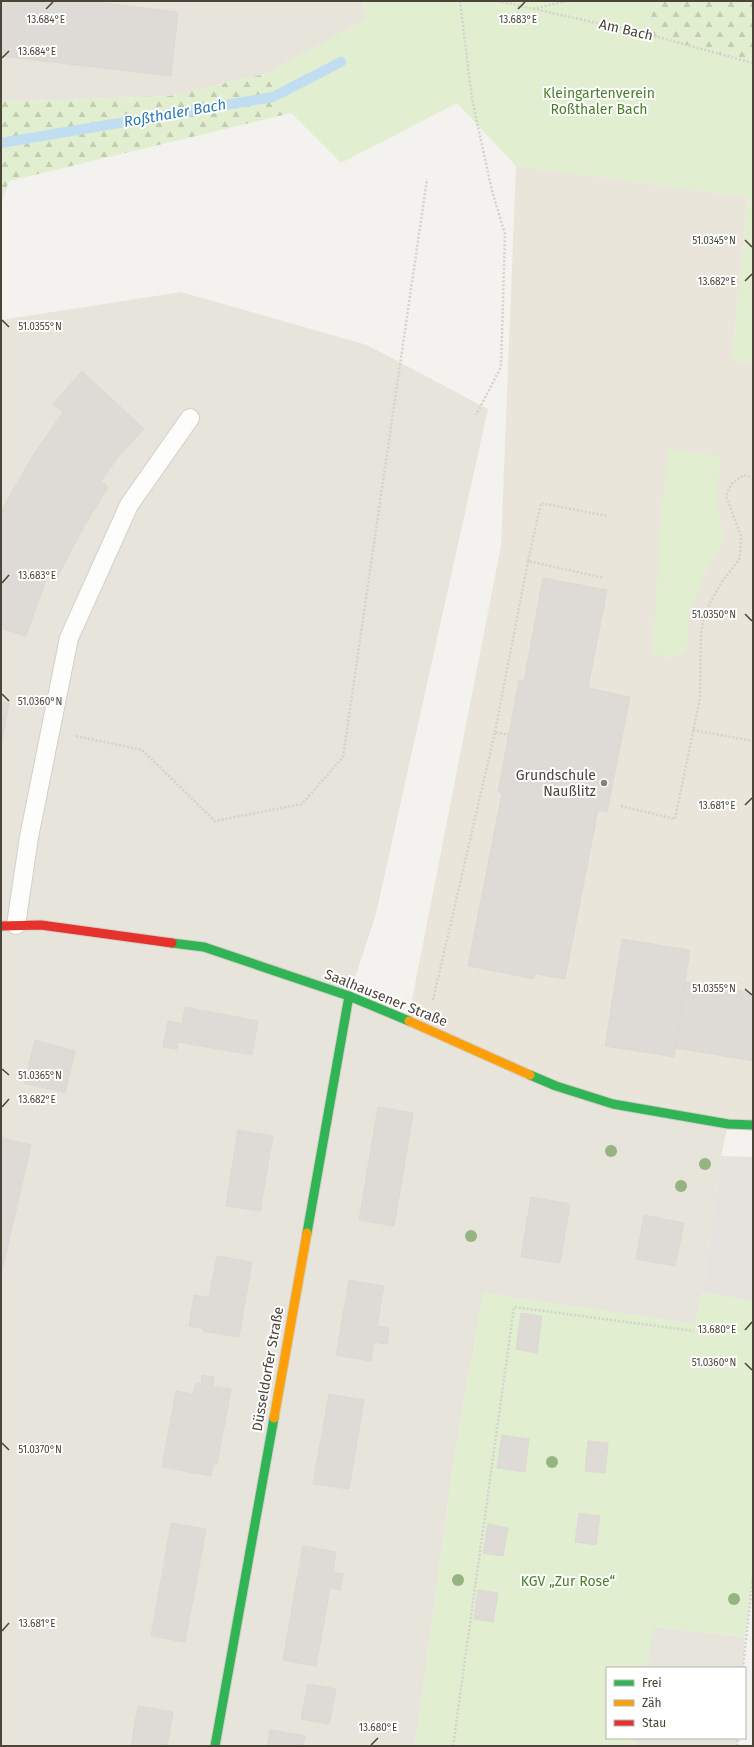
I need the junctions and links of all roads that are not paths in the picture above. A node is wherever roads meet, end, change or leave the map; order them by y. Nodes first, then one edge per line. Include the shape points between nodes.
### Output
1 (190, 418) dead end
2 (8, 925) edge
3 (349, 996) junction
4 (753, 1125) edge
5 (216, 1746) edge

1 - 2 lane via 129,505 69,638
2 - 3 street, Saalhausener Straße via 41,925 204,947
3 - 4 street, Saalhausener Straße via 549,1083 613,1104 728,1124
3 - 5 street, Düsseldorfer Straße

